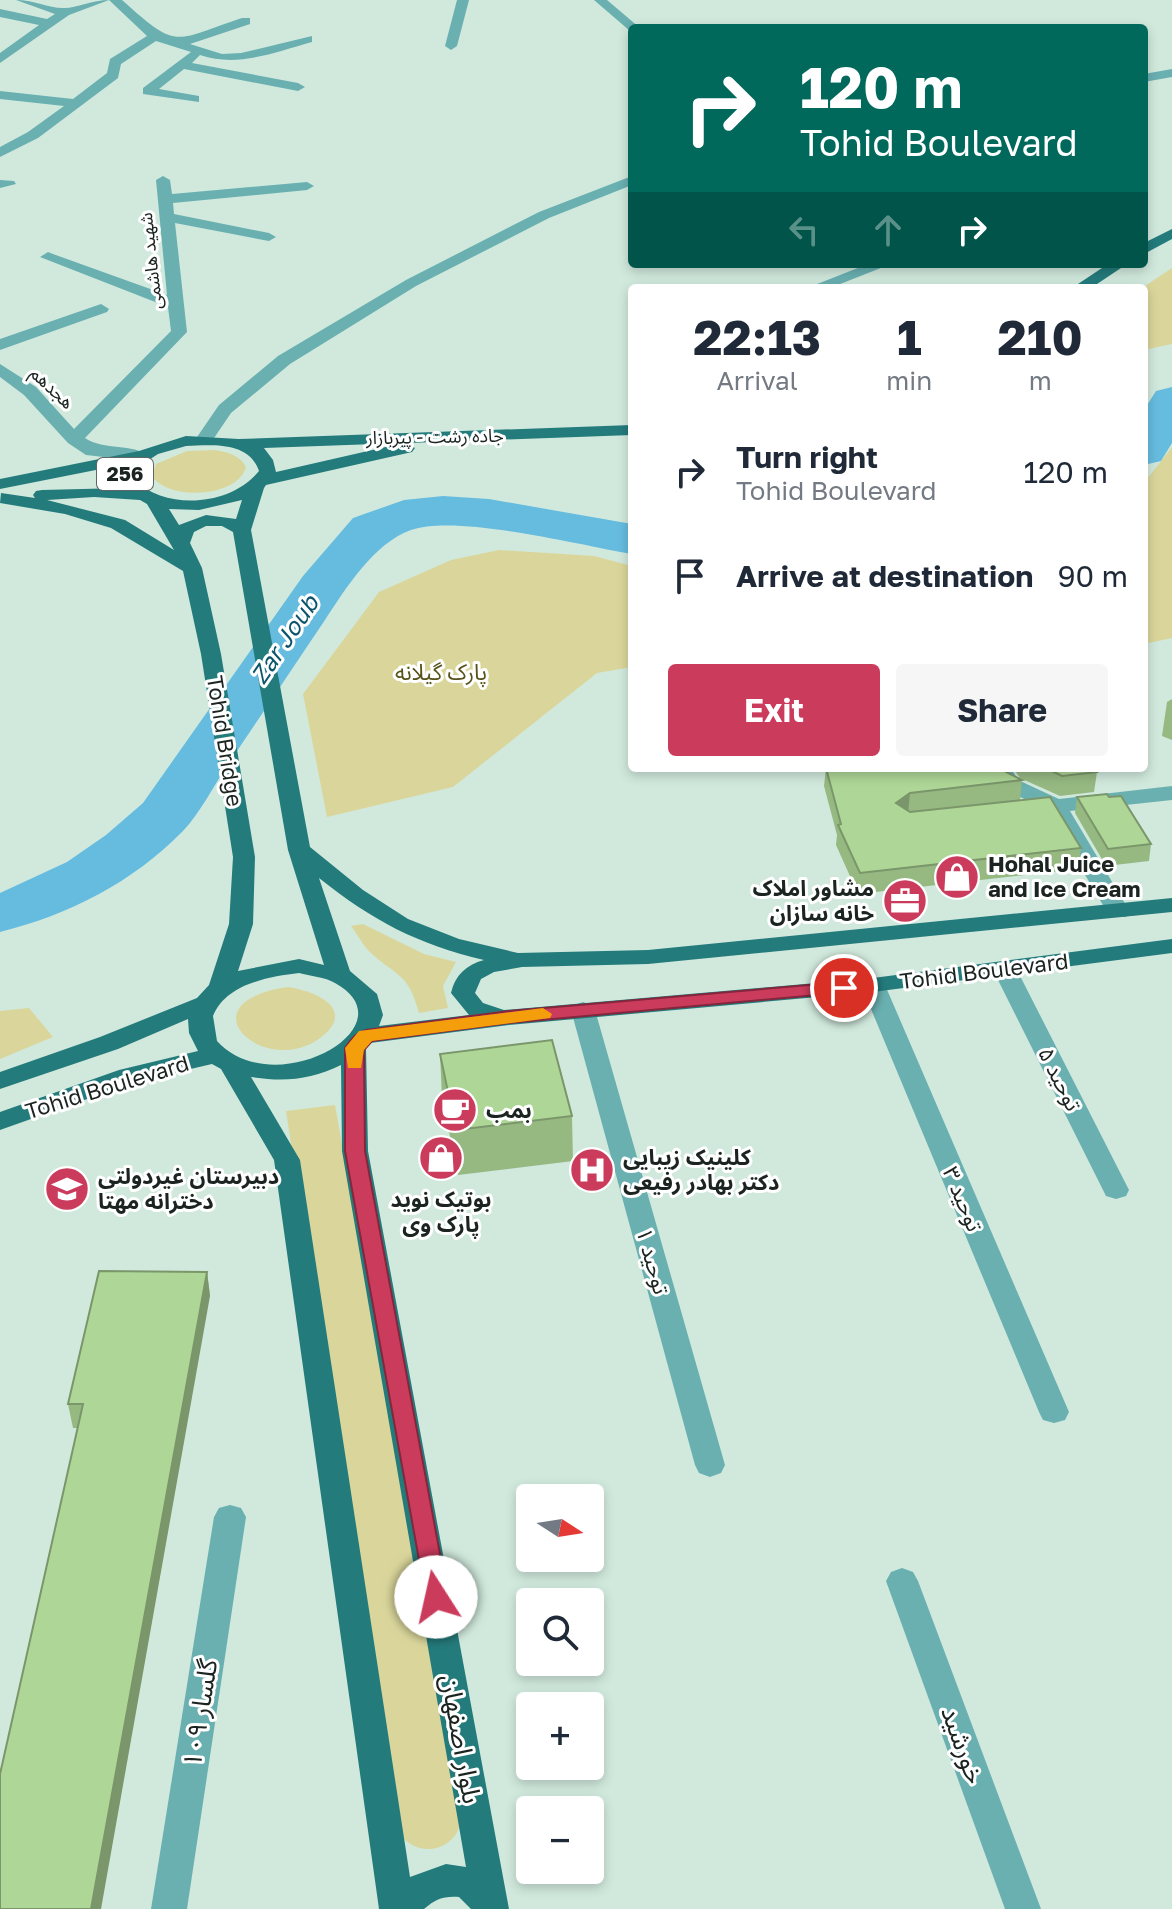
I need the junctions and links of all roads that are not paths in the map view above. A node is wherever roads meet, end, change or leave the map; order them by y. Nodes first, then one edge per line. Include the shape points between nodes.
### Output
1 (22, 0) edge
2 (103, 0) edge
3 (115, 0) edge
4 (463, 0) edge
5 (600, 0) edge
6 (65, 12) junction
7 (0, 13) edge
8 (246, 21) dead end
9 (48, 23) junction
10 (629, 24) edge
11 (11, 31) dead end
12 (33, 34) junction
13 (155, 36) junction
14 (308, 39) dead end
15 (177, 44) junction
16 (451, 46) dead end
17 (199, 51) junction
18 (0, 59) edge
19 (181, 65) junction
20 (1172, 73) edge
21 (1148, 77) edge
22 (298, 87) dead end
23 (0, 95) edge
24 (22, 97) junction
25 (194, 99) dead end
26 (76, 103) junction
27 (0, 111) edge
28 (0, 153) edge
29 (163, 180) dead end
30 (628, 182) edge
31 (307, 186) dead end
32 (165, 199) junction
33 (167, 217) junction
34 (1172, 233) edge
35 (269, 237) dead end
36 (1148, 247) edge
37 (48, 257) dead end
38 (872, 268) edge
39 (1112, 268) edge
40 (826, 284) edge
41 (1086, 284) edge
42 (176, 304) junction
43 (101, 309) dead end
44 (0, 345) edge
45 (0, 369) edge
46 (628, 430) edge
47 (455, 438) junction
48 (74, 439) junction
49 (204, 440) junction
50 (238, 444) junction
51 (139, 456) junction
52 (0, 484) edge
53 (260, 484) junction
54 (0, 498) edge
55 (147, 498) junction
56 (242, 530) junction
57 (181, 543) junction
58 (192, 568) junction
59 (1002, 772) edge
60 (1172, 793) edge
61 (1056, 806) junction
62 (997, 813) edge
63 (299, 850) junction
64 (1172, 905) edge
65 (1118, 912) junction
66 (1172, 946) edge
67 (510, 962) junction
68 (1004, 968) junction
69 (339, 975) junction
70 (873, 985) junction
71 (214, 996) junction
72 (583, 1010) junction
73 (509, 1017) junction
74 (360, 1042) junction
75 (109, 1043) junction
76 (223, 1060) junction
77 (128, 1076) junction
78 (0, 1081) edge
79 (0, 1121) edge
80 (1116, 1190) dead end
81 (1054, 1412) dead end
82 (710, 1465) dead end
83 (230, 1517) dead end
84 (902, 1581) dead end
85 (169, 1909) edge
86 (400, 1909) edge
87 (490, 1909) edge
88 (1023, 1909) edge

1 - 6 street
2 - 6 street
3 - 13 street
4 - 16 street
5 - 10 street
6 - 9 street
7 - 9 street
8 - 15 street
9 - 12 street
11 - 12 street
12 - 18 street
13 - 15 street
13 - 26 street via 115,62 113,75
14 - 17 street via 241,57
15 - 17 street
17 - 19 street
19 - 22 street
19 - 25 street via 148,91
20 - 21 street
23 - 24 street
24 - 26 street
24 - 27 street
26 - 28 street
29 - 32 street, شهید هاشمی
30 - 49 street via 530,222 411,283 284,360 225,409
31 - 32 street
32 - 33 street, شهید هاشمی
33 - 35 street
33 - 42 street, شهید هاشمی
34 - 36 main road
37 - 42 street
38 - 40 street
39 - 41 main road
42 - 48 street, شهید هاشمی via 179,332
43 - 44 street
45 - 48 street, هجدهم via 30,391
46 - 47 main road, جاده رشت - پیربازار / 256
47 - 50 main road, جاده رشت - پیربازار / 256
47 - 53 main road
48 - 51 street via 92,451
49 - 50 main road, 256
49 - 51 main road, 256
50 - 53 main road via 262,455 268,471
51 - 52 main road, 256
51 - 55 main road, 256 via 125,481
53 - 55 main road, 256 via 208,503
53 - 56 main road
54 - 55 main road, 256 via 94,492
54 - 58 main road via 118,524
55 - 57 main road, Tohid Bridge
56 - 57 main road via 225,521 206,521 185,529
56 - 63 main road
57 - 58 main road, Tohid Bridge
58 - 71 main road, Tohid Bridge via 244,857 241,924
59 - 61 street via 1010,784
60 - 61 street
61 - 62 street
61 - 65 street
63 - 67 main road, Tohid Boulevard via 413,930
63 - 69 main road
64 - 65 main road, Tohid Boulevard
65 - 67 main road, Tohid Boulevard via 631,959
66 - 68 main road, Tohid Boulevard
67 - 73 main road via 477,971 463,993 474,1008
68 - 70 main road, Tohid Boulevard
68 - 80 street, توحید ۵
69 - 71 main road via 277,967 246,976
69 - 74 main road via 355,983 372,1008 372,1022
70 - 72 main road, Tohid Boulevard
70 - 81 street, توحید ۳
71 - 75 main road, Tohid Boulevard
71 - 76 main road via 201,1016 200,1030
72 - 73 main road, Tohid Boulevard
72 - 82 street, توحید ۱
73 - 74 main road, Tohid Boulevard
74 - 76 main road via 338,1059 296,1073 250,1071
74 - 87 main road, بلوار اصفهان via 355,1151
75 - 77 main road via 128,1044 142,1053 142,1065
75 - 78 main road, Tohid Boulevard
76 - 77 main road, Tohid Boulevard
76 - 86 main road via 287,1160
77 - 79 main road, Tohid Boulevard
83 - 85 street, گلسار ۱۰۹
84 - 88 street, خورشید
86 - 87 main road via 422,1886 457,1880 473,1886

